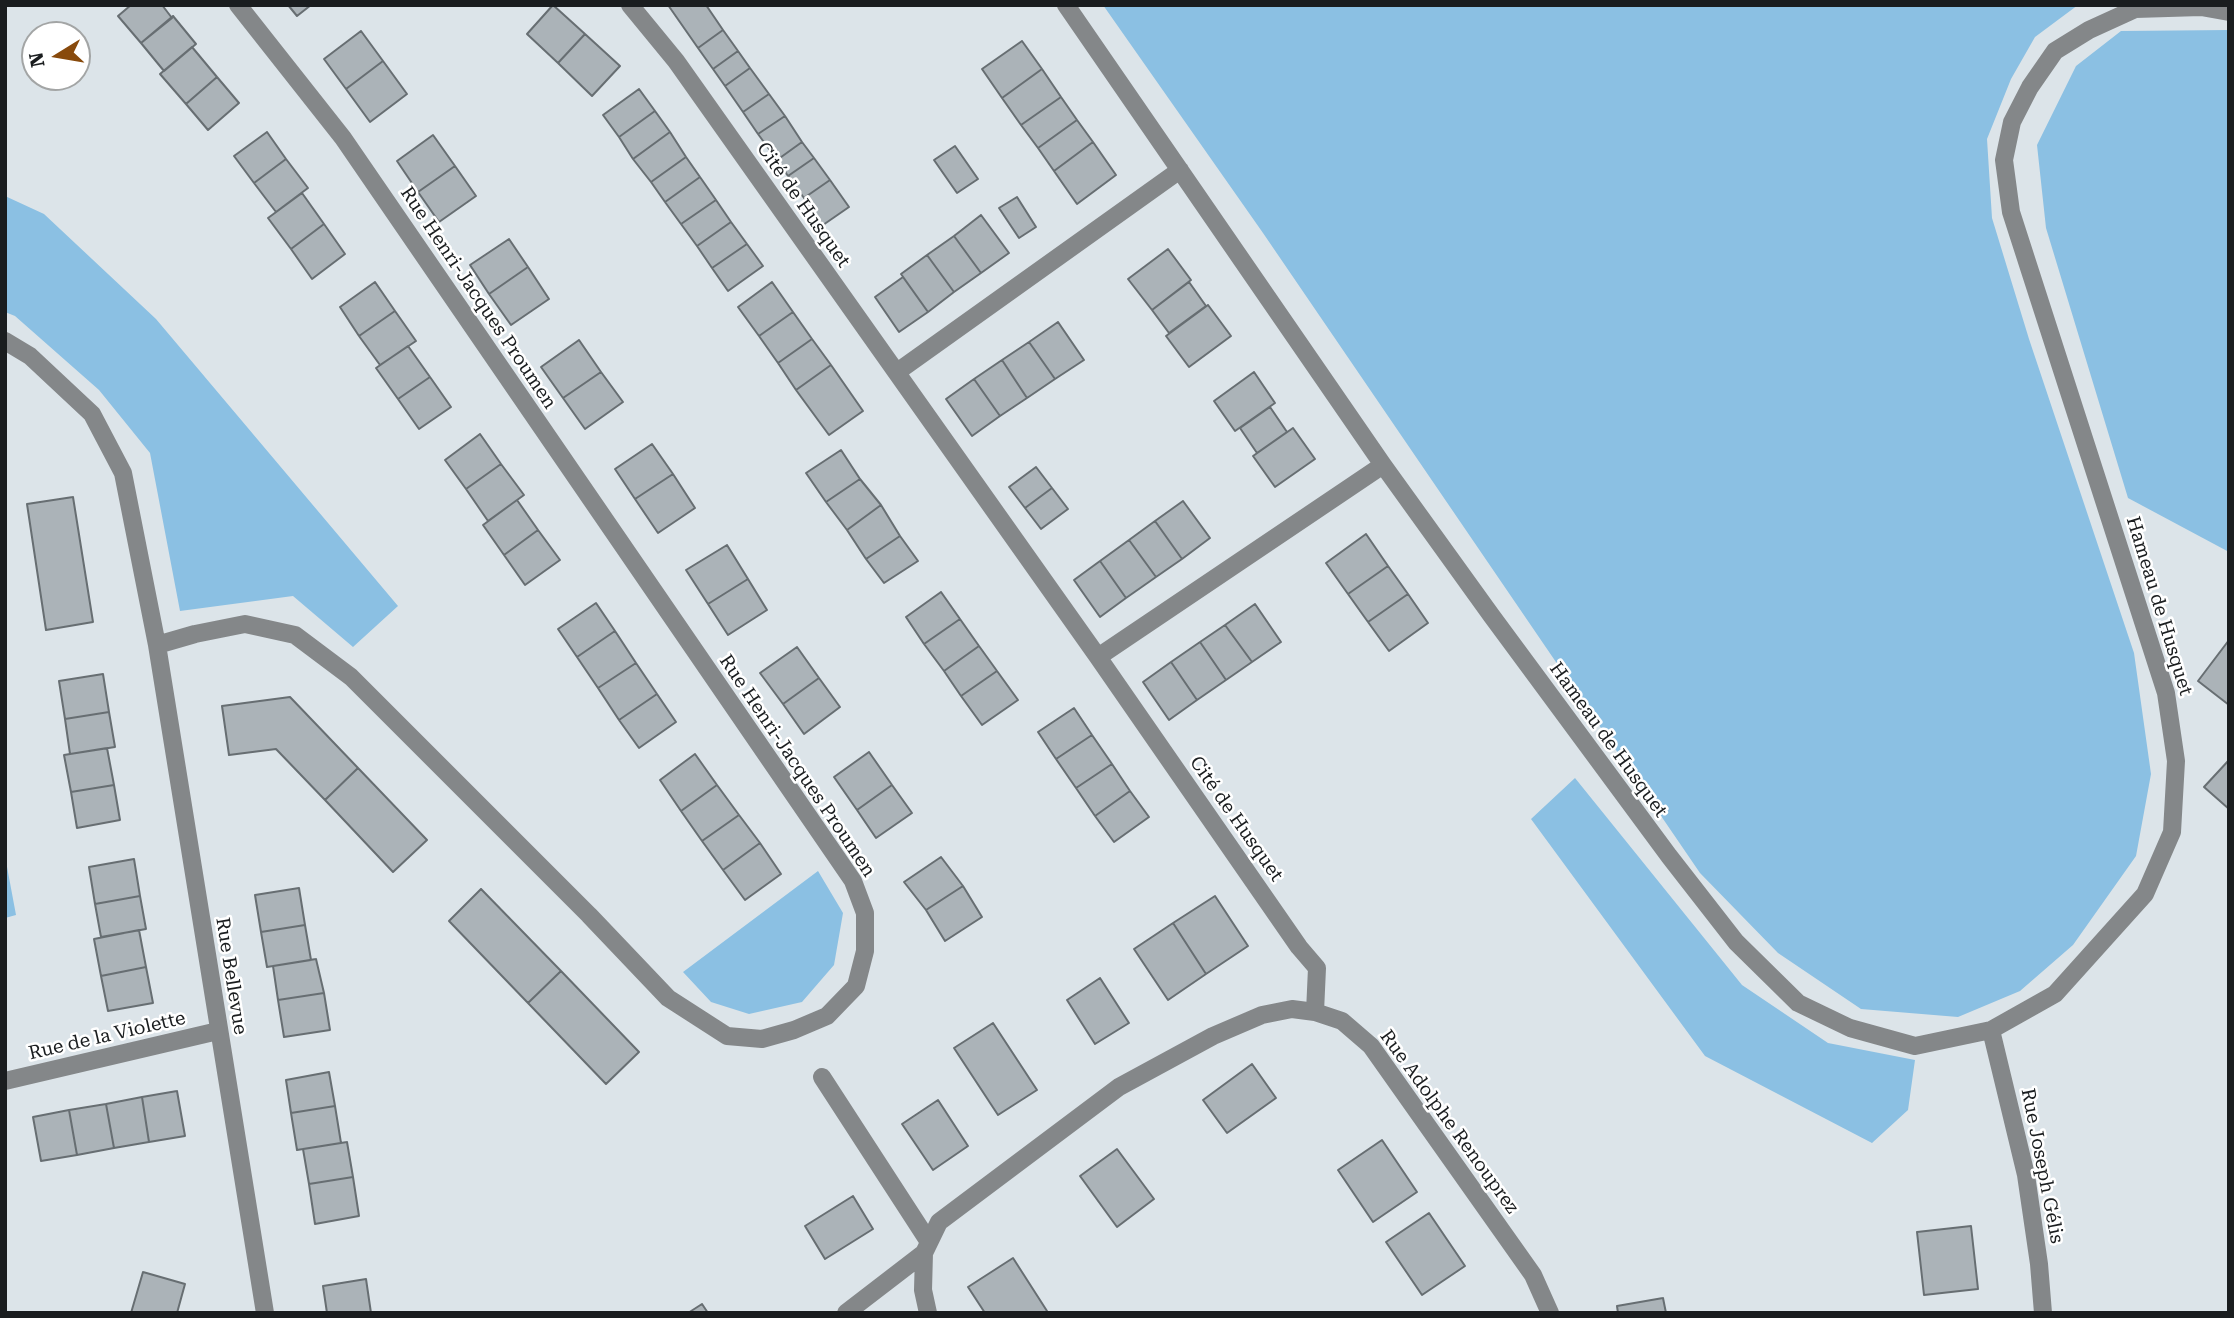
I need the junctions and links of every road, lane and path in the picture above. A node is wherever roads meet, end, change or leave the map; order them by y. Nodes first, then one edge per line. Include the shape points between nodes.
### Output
1 (238, 5) edge
2 (630, 5) edge
3 (1066, 5) edge
4 (2229, 12) edge
5 (1180, 170) junction
6 (5, 341) edge
7 (897, 372) junction
8 (1383, 465) junction
9 (157, 645) junction
10 (1098, 657) junction
11 (1315, 1012) junction
12 (1991, 1030) junction
13 (218, 1031) junction
14 (822, 1077) dead end
15 (5, 1081) edge
16 (927, 1247) junction
17 (265, 1313) edge
18 (846, 1313) edge
19 (928, 1313) edge
20 (1550, 1313) edge
21 (2043, 1313) edge

1 - 9 street, Rue Henri-Jacques Proumen via 343,138 853,881 865,914 865,951 856,986 827,1016 794,1030 762,1039 727,1035 668,998 351,677 295,635 245,624
2 - 7 street, Cité de Husquet via 676,61
3 - 5 street
4 - 12 street, Hameau de Husquet via 2201,7 2135,9 2089,30 2054,51 2012,122 2004,160 2011,212 2166,693 2176,761 2172,832 2145,894 2055,993
5 - 7 street
5 - 8 street
6 - 9 street, Rue Bellevue via 30,356 92,414 123,473
7 - 10 street, Cité de Husquet
8 - 10 street
8 - 12 street, Hameau de Husquet via 1685,878 1736,942 1798,1003 1850,1028 1915,1046
9 - 13 street, Rue Bellevue
10 - 11 street, Cité de Husquet via 1317,968
11 - 16 street, Rue Adolphe Renouprez via 1262,1015 1119,1087 939,1222
11 - 20 street, Rue Adolphe Renouprez via 1342,1021 1371,1046 1534,1275
12 - 21 street, Rue Joseph Gélis via 2026,1175
13 - 15 street, Rue de la Violette
13 - 17 street, Rue Bellevue
14 - 16 street
16 - 18 street, Rue Adolphe Renouprez
16 - 19 street via 923,1290

